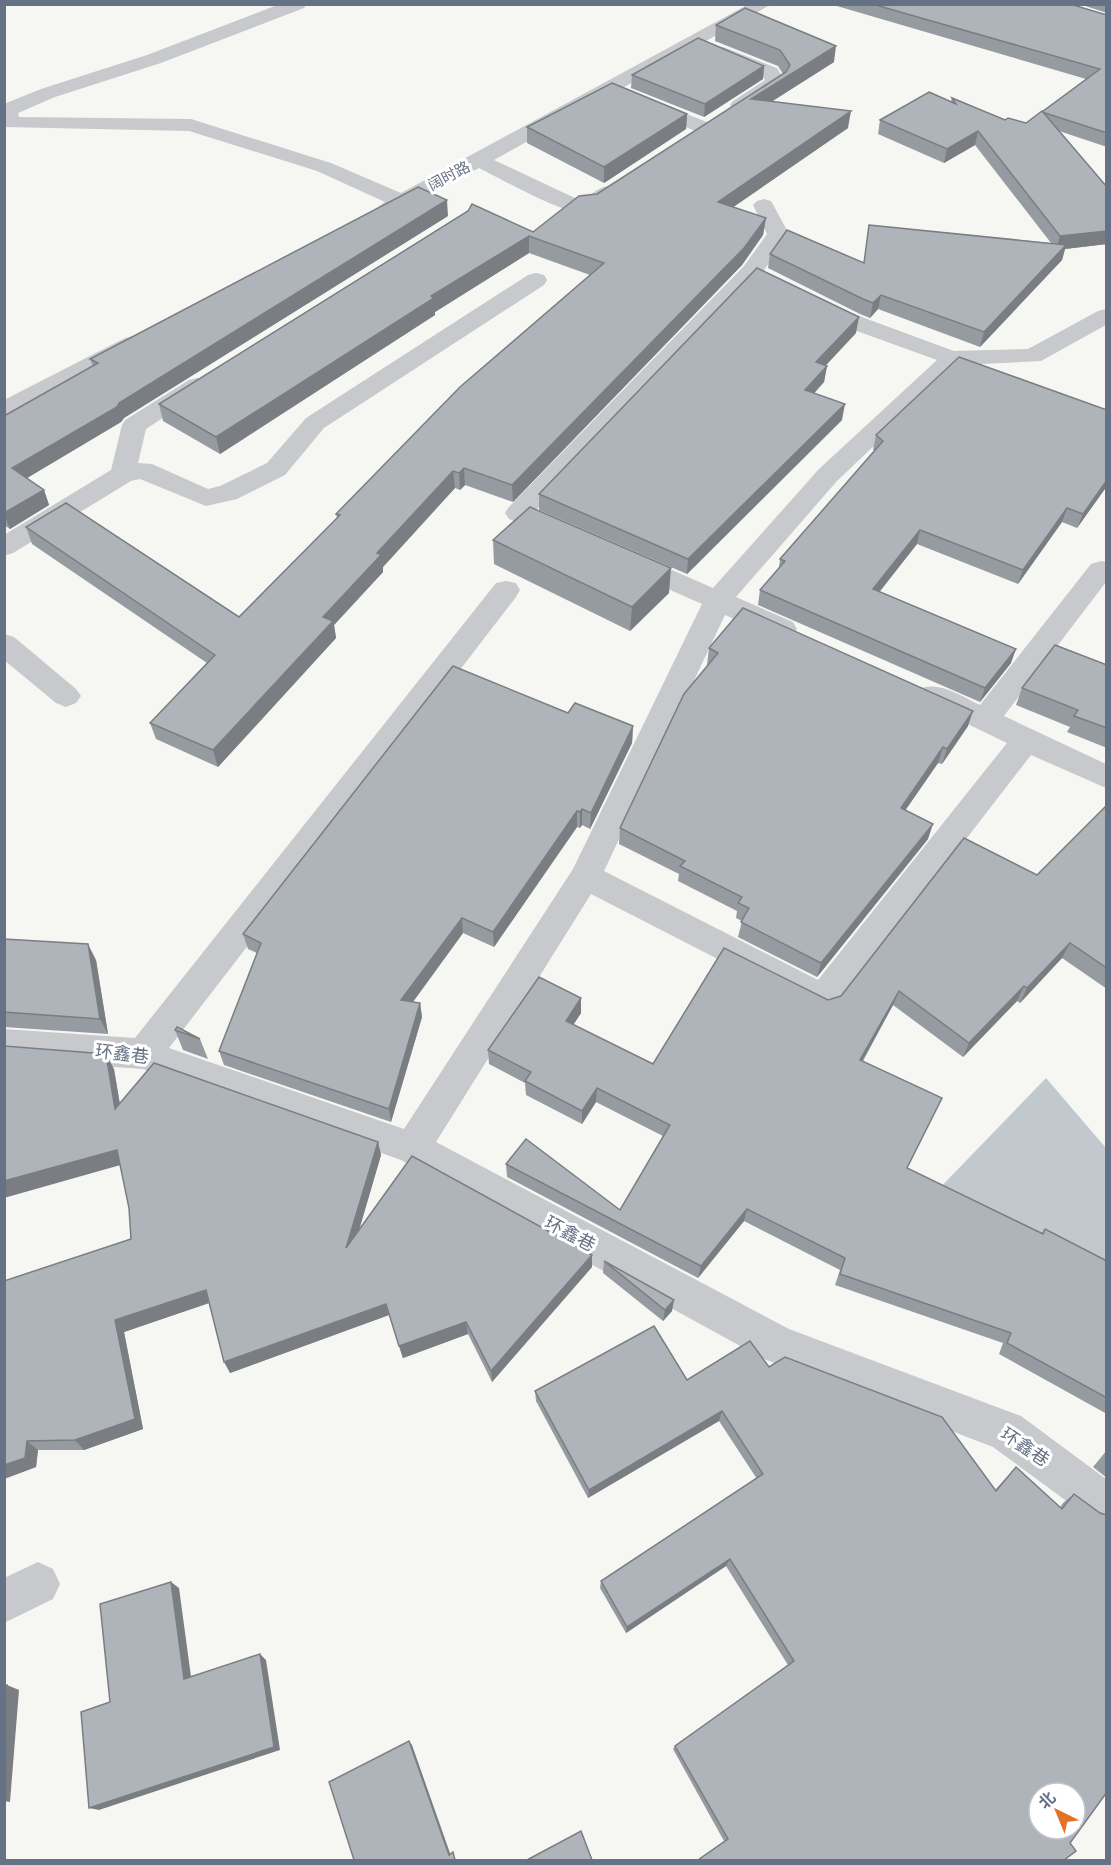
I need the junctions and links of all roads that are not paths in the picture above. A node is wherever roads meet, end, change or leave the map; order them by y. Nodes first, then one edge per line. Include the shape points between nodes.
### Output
1 (298, 4) edge
2 (763, 4) edge
3 (697, 42) junction
4 (611, 89) junction
5 (705, 128) junction
6 (685, 141) edge
7 (478, 160) junction
8 (627, 179) edge
9 (401, 201) junction
10 (764, 205) dead end
11 (360, 223) edge
12 (536, 280) dead end
13 (801, 296) edge
14 (1107, 316) edge
15 (153, 333) edge
16 (953, 358) junction
17 (213, 375) edge
18 (1008, 380) edge
19 (4, 410) edge
20 (123, 474) junction
21 (581, 540) edge
22 (4, 547) edge
23 (613, 554) edge
24 (1101, 570) dead end
25 (506, 590) dead end
26 (718, 600) junction
27 (804, 638) edge
28 (4, 644) edge
29 (911, 686) edge
30 (66, 696) dead end
31 (986, 720) junction
32 (1027, 739) junction
33 (1107, 777) edge
34 (585, 876) junction
35 (4, 1044) edge
36 (144, 1054) junction
37 (412, 1148) junction
38 (1107, 1504) edge

1 - 9 street via 154,59 48,93 7,110 11,123 191,125 324,167
2 - 3 street, 阔时路
3 - 4 street, 阔时路
3 - 5 street via 770,72 776,82
4 - 5 street
4 - 7 street, 阔时路
5 - 6 street
7 - 8 street via 573,204 588,205
7 - 9 street, 阔时路
9 - 11 street, 阔时路
10 - 21 street via 778,234 762,276 518,513
12 - 20 street via 315,423 276,469 228,493 206,498 143,470
13 - 16 street via 851,321
14 - 16 street via 1033,356
15 - 19 street
16 - 18 street
16 - 26 street via 828,475
17 - 20 street via 134,424
20 - 22 street
23 - 26 street
24 - 31 street
25 - 36 street
26 - 27 street
26 - 34 street
28 - 30 street
29 - 31 street
31 - 32 street
32 - 33 street
32 - 34 street via 823,999
34 - 37 street
35 - 36 street, 环鑫巷
36 - 37 street, 环鑫巷
37 - 38 street, 环鑫巷 via 778,1345 1006,1431

